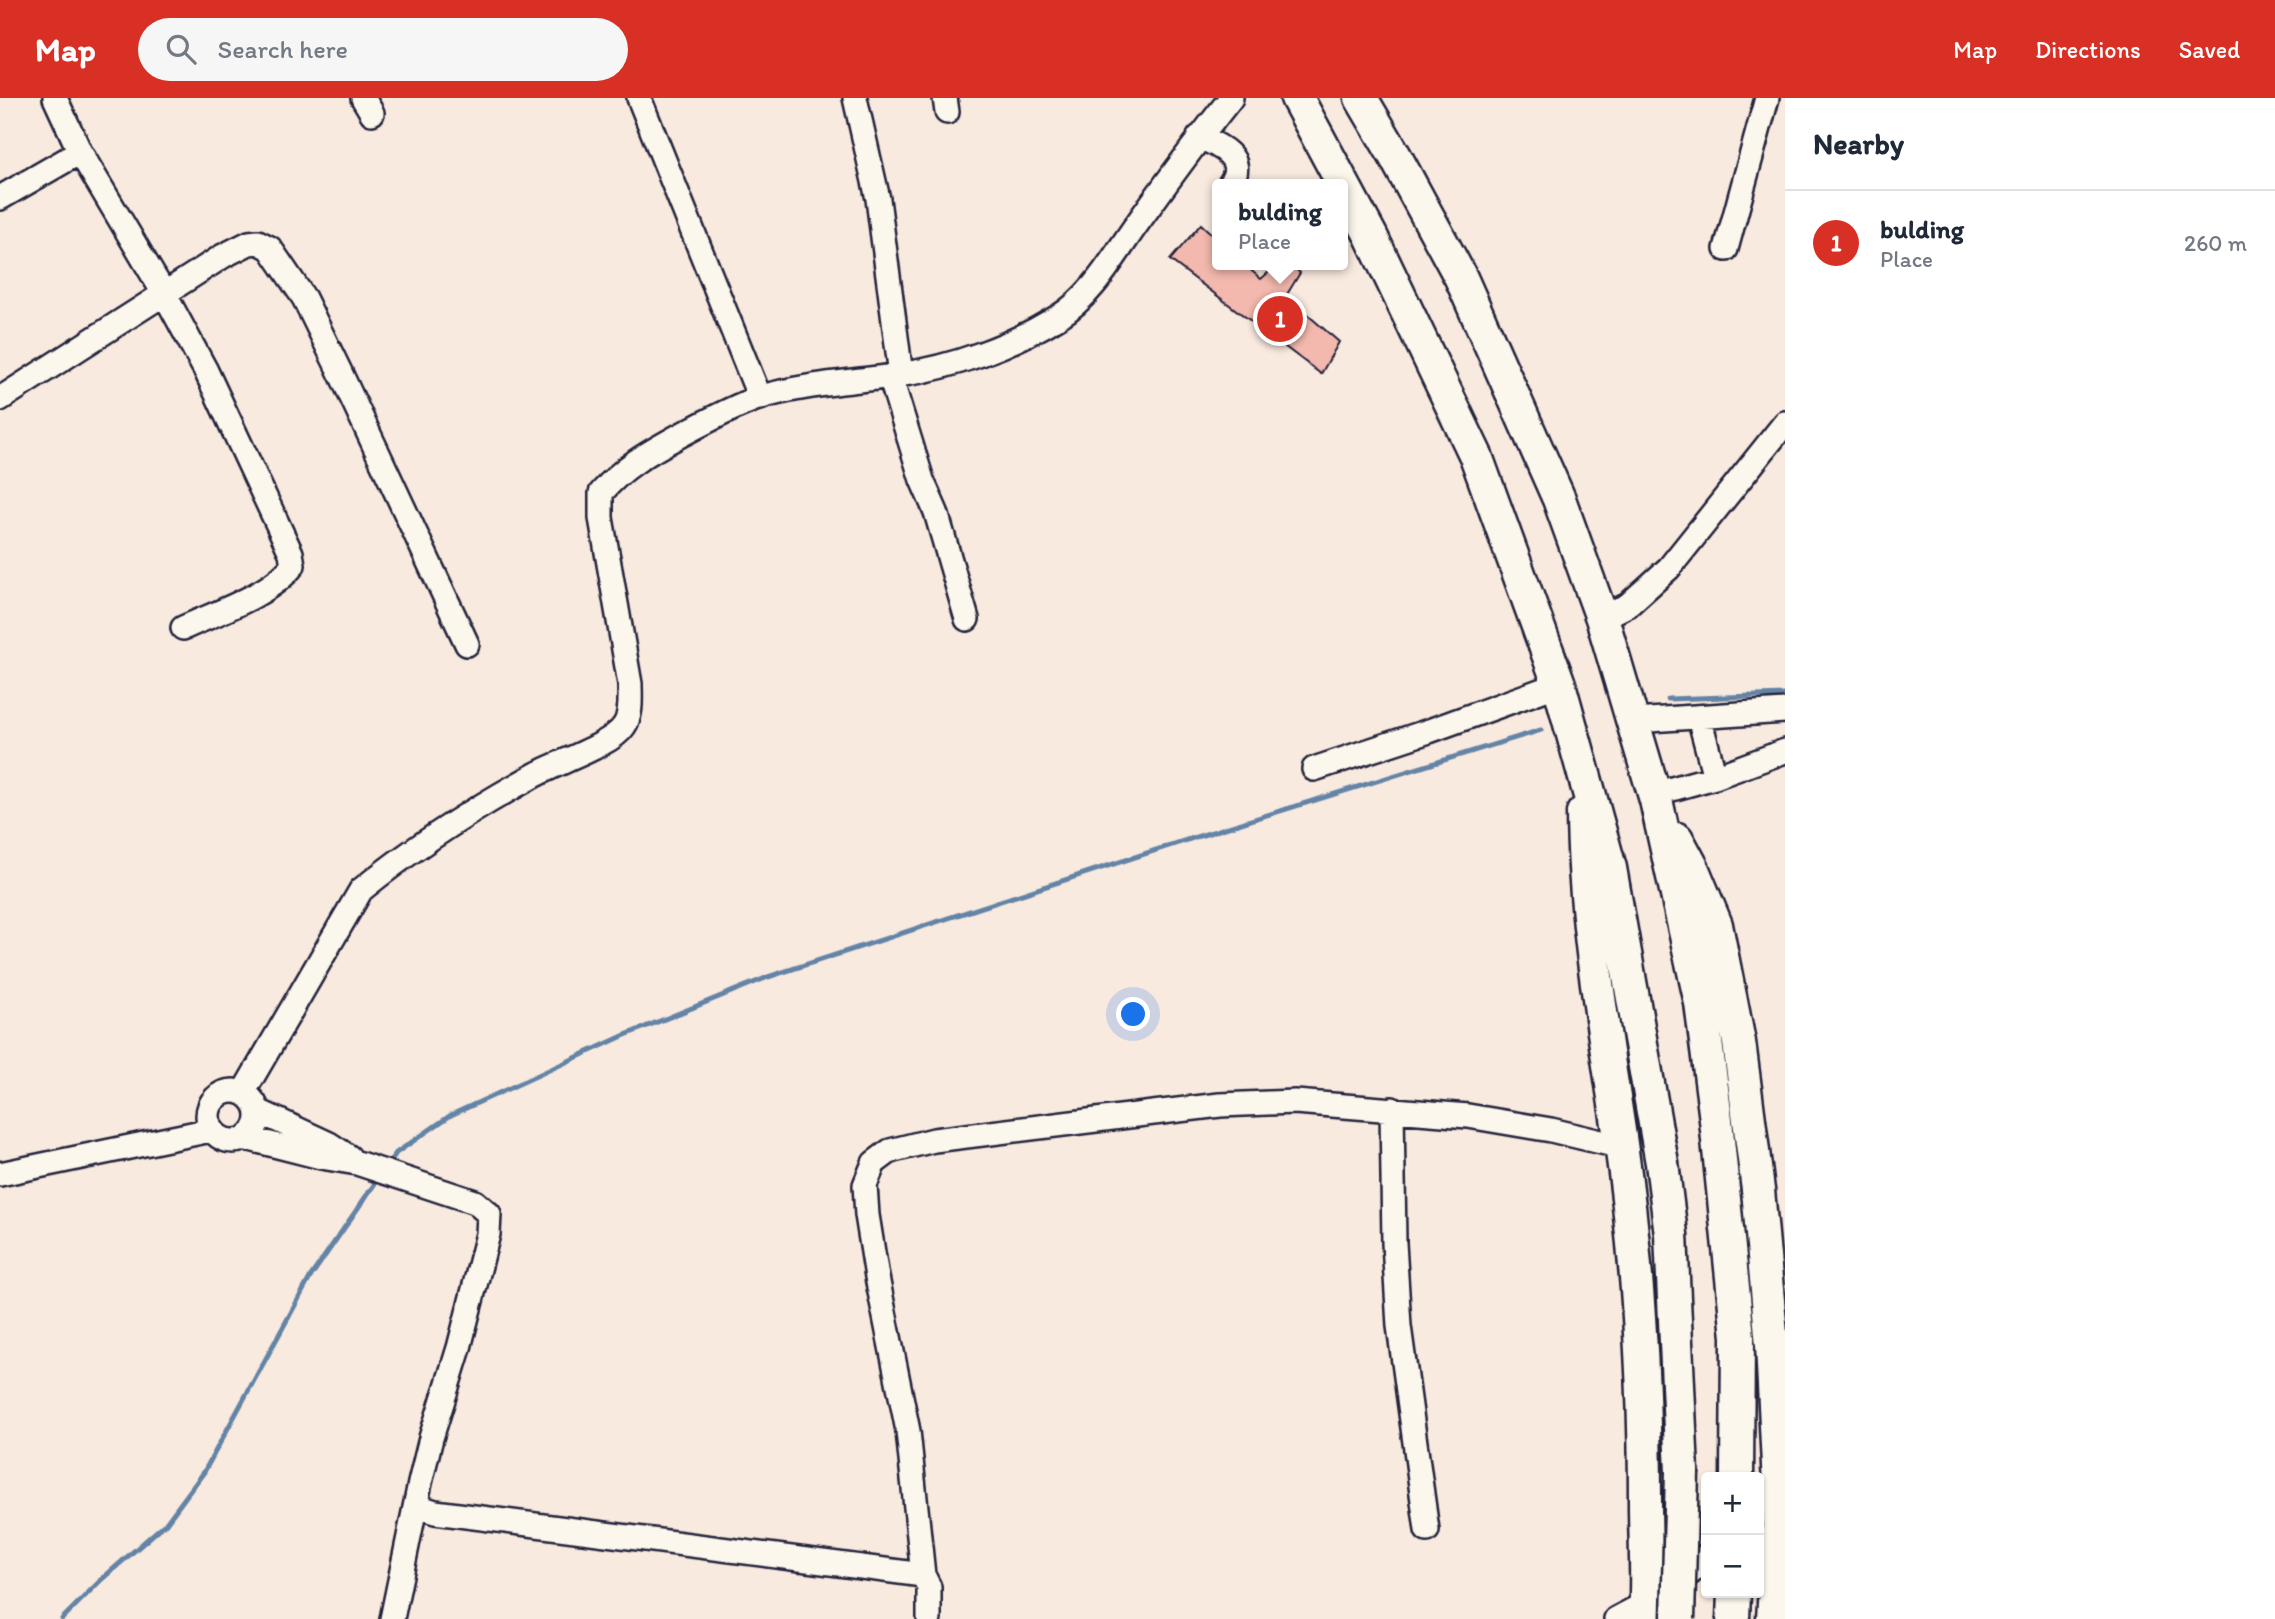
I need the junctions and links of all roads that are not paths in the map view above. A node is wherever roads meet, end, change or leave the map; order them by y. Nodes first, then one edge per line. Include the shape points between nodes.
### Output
1 (55, 98) edge
2 (639, 98) edge
3 (855, 98) edge
4 (1230, 98) edge
5 (1297, 98) edge
6 (1361, 98) edge
7 (1767, 98) edge
8 (1199, 137) junction
9 (80, 152) junction
10 (1233, 179) edge
11 (1340, 179) edge
12 (1348, 193) edge
13 (0, 198) edge
14 (1726, 250) dead end
15 (165, 296) junction
16 (895, 375) junction
17 (760, 398) junction
18 (0, 399) edge
19 (1785, 423) edge
20 (1602, 618) junction
21 (967, 619) dead end
22 (183, 628) dead end
23 (467, 644) dead end
24 (1559, 684) junction
25 (1785, 711) edge
26 (1699, 717) junction
27 (1634, 721) junction
28 (1785, 751) edge
29 (1314, 769) dead end
30 (1583, 773) junction
31 (1715, 777) junction
32 (1655, 797) junction
33 (243, 1093) junction
34 (1392, 1109) junction
35 (258, 1111) junction
36 (211, 1130) junction
37 (246, 1138) junction
38 (1622, 1147) junction
39 (358, 1163) junction
40 (0, 1174) edge
41 (1737, 1471) edge
42 (417, 1506) junction
43 (1771, 1508) edge
44 (1427, 1530) dead end
45 (1701, 1569) edge
46 (923, 1575) junction
47 (1734, 1598) edge
48 (1645, 1611) edge
49 (392, 1619) edge
50 (929, 1619) edge
51 (1616, 1619) edge
52 (1678, 1619) edge
53 (1733, 1619) edge
54 (1773, 1619) edge

1 - 9 street
2 - 17 street
3 - 16 street via 878,199
4 - 8 street
5 - 11 highway
6 - 20 highway via 1461,278 1559,499
7 - 14 street
8 - 10 street via 1224,147 1234,162
8 - 16 street via 1089,291 1061,316 998,348
9 - 13 street
9 - 15 street
12 - 24 highway via 1476,456
15 - 18 street
15 - 22 street via 212,383 293,565 264,588
15 - 23 street via 189,276 249,243 271,248 341,372
16 - 17 street
16 - 21 street via 922,480
17 - 33 street via 650,452 618,473 601,493 606,552 631,684 625,726 455,822 361,890
19 - 20 street via 1669,568 1628,605
20 - 27 highway
24 - 29 street
24 - 30 highway
25 - 26 street
26 - 27 street
26 - 31 street
27 - 32 highway
28 - 31 street
30 - 38 highway via 1590,933
30 - 52 highway, bridge via 1610,868 1671,1234 1682,1472
31 - 32 street
32 - 41 highway via 1700,1003 1714,1107 1738,1336
32 - 43 highway via 1716,925 1739,1042 1772,1345
33 - 35 street
33 - 36 street via 227,1091 213,1100 207,1114
34 - 38 street via 1468,1116
34 - 44 street via 1399,1326
34 - 46 street via 1295,1102 1220,1105 934,1140 890,1151 874,1164 865,1185 867,1215 908,1431
35 - 37 street via 256,1126
35 - 39 street
36 - 37 street via 223,1140
36 - 40 street
37 - 39 street
38 - 48 highway via 1634,1249 1645,1432
39 - 42 street via 475,1202 489,1214 488,1234 431,1438
42 - 46 street via 435,1512
42 - 49 street
43 - 54 highway
45 - 48 street via 1695,1591 1671,1605
46 - 50 street via 929,1587
47 - 53 highway
48 - 51 street

